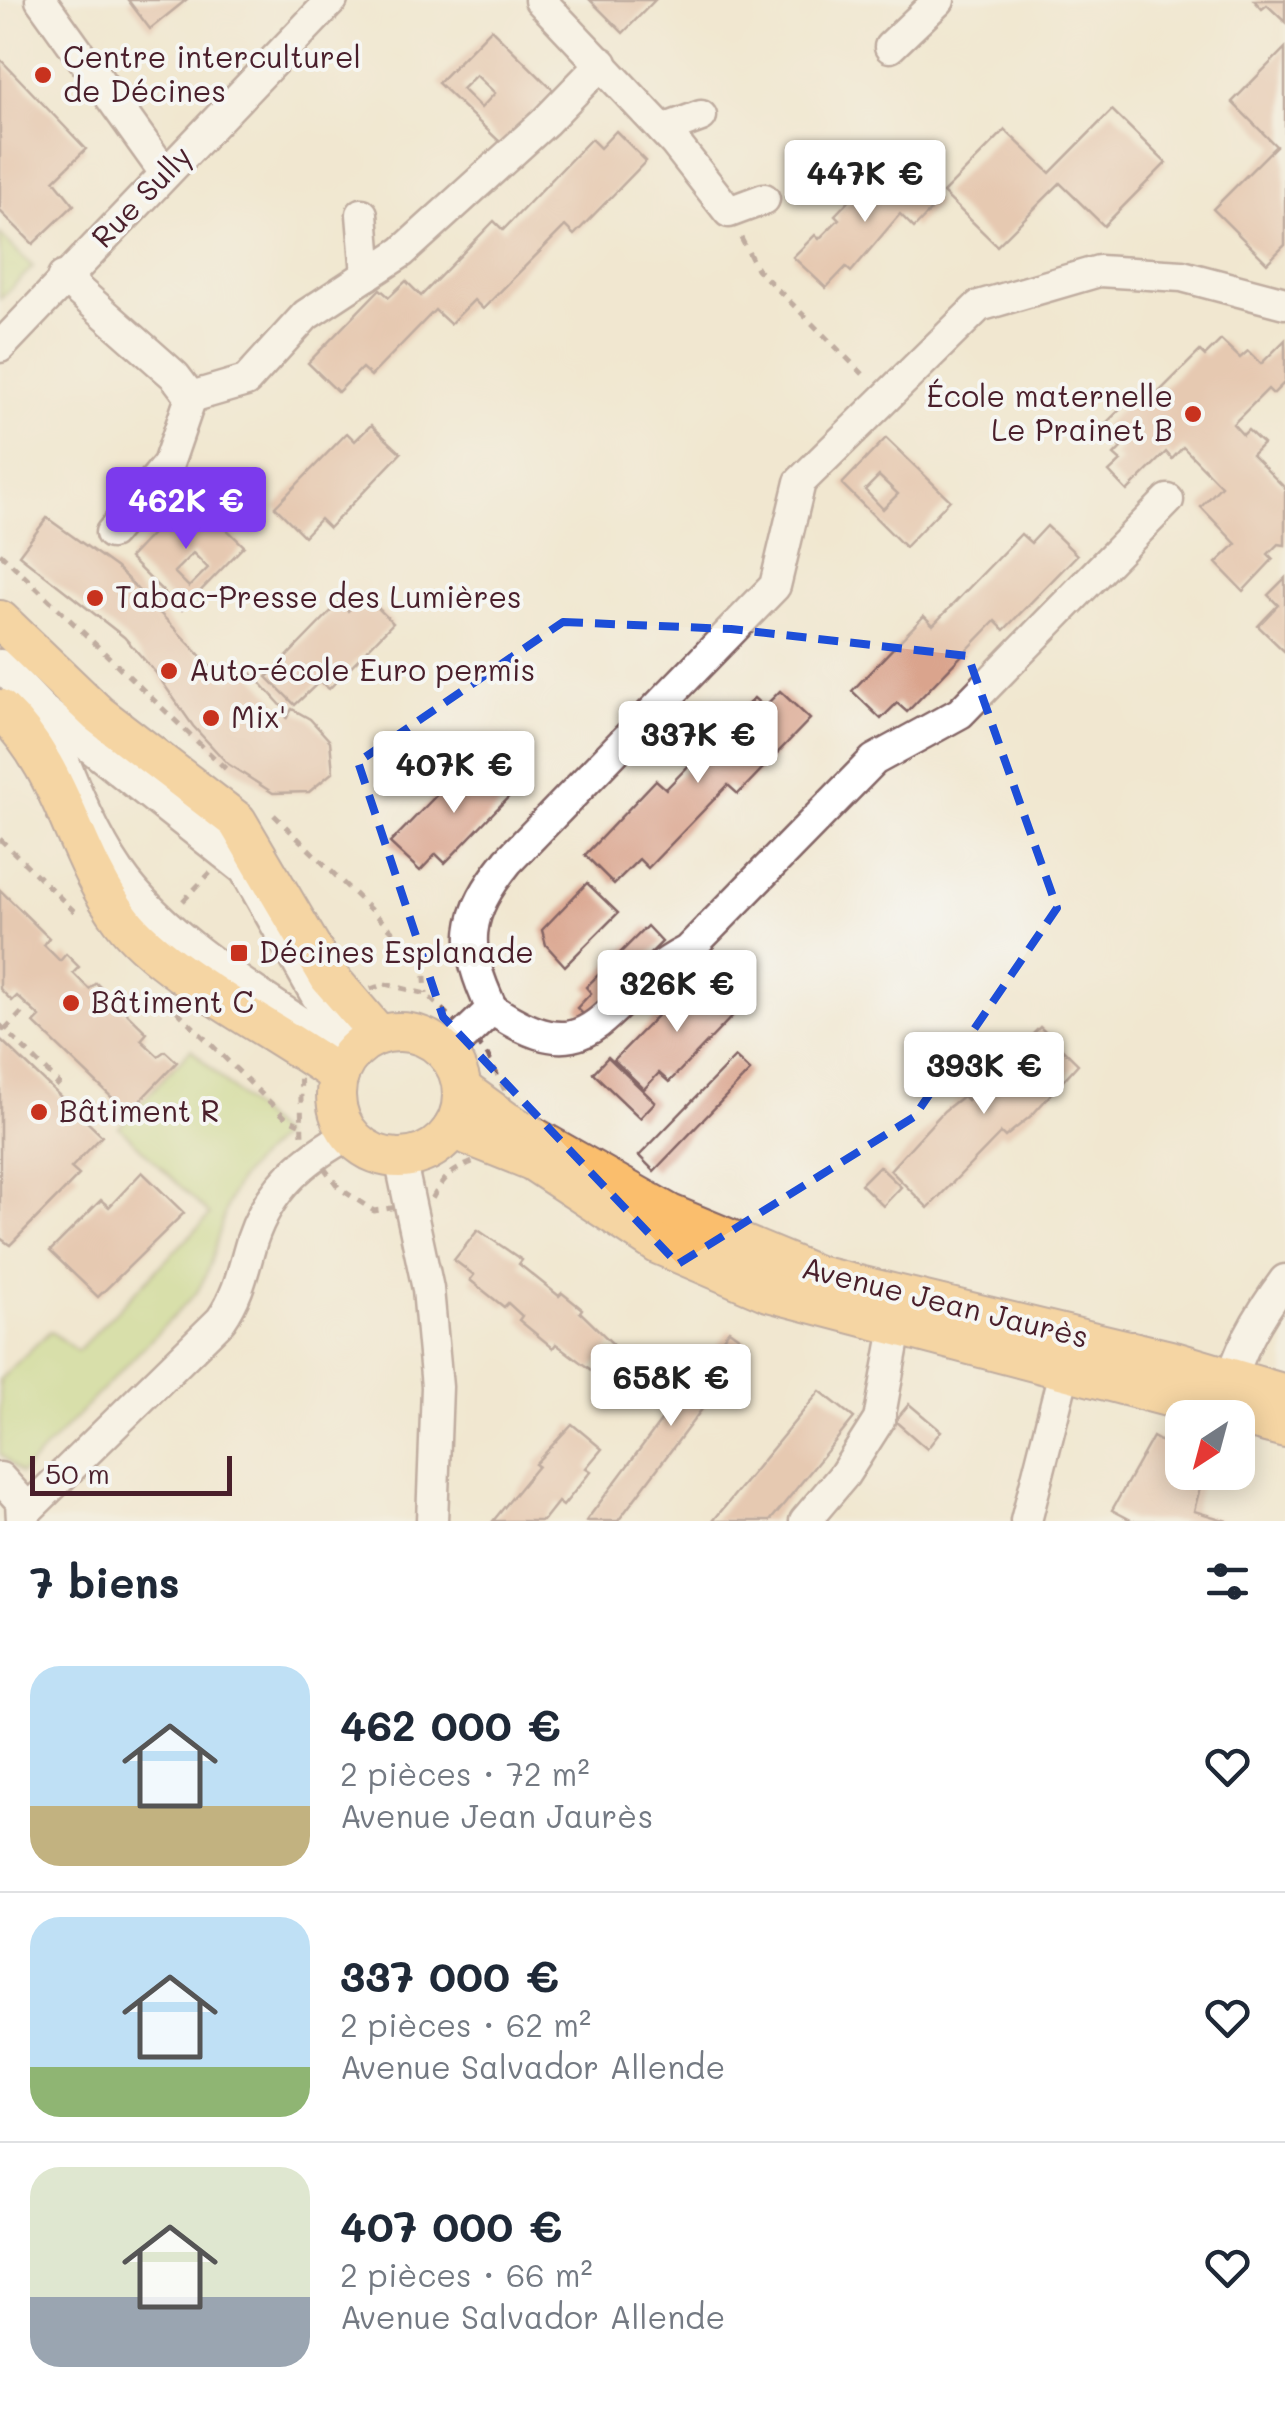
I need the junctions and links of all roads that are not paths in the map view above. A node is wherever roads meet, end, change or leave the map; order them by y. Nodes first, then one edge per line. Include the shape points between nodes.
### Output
1 (41, 0) edge
2 (332, 0) edge
3 (540, 0) edge
4 (939, 0) edge
5 (890, 47) dead end
6 (602, 62) junction
7 (701, 116) dead end
8 (663, 130) junction
9 (165, 173) junction
10 (764, 199) dead end
11 (362, 214) dead end
12 (367, 275) junction
13 (63, 277) junction
14 (1285, 302) edge
15 (35, 307) junction
16 (0, 327) edge
17 (0, 347) edge
18 (191, 397) junction
19 (1168, 500) dead end
20 (111, 534) dead end
21 (0, 620) edge
22 (0, 665) edge
23 (0, 709) edge
24 (43, 710) junction
25 (249, 834) junction
26 (492, 1009) junction
27 (446, 1052) junction
28 (356, 1056) junction
29 (462, 1089) junction
30 (452, 1129) junction
31 (350, 1134) junction
32 (400, 1158) junction
33 (1285, 1280) edge
34 (896, 1328) junction
35 (1065, 1368) junction
36 (1227, 1394) junction
37 (1285, 1394) edge
38 (1285, 1428) edge
39 (0, 1478) edge
40 (22, 1518) edge
41 (432, 1521) edge
42 (805, 1521) edge
43 (1026, 1521) edge

1 - 9 street
2 - 9 street, Rue Sully
3 - 6 street
4 - 5 street
6 - 8 street
6 - 12 street via 402,252
7 - 8 street
8 - 10 street via 729,212
9 - 13 street, Rue Sully
11 - 12 street
12 - 18 street via 306,315 246,381
13 - 15 street, Rue Sully
13 - 18 street
14 - 26 street via 1182,276 1099,271 979,306 800,482 774,586 483,892 470,928 472,967
15 - 16 street, Rue Sully
15 - 17 street, Rue Sully
18 - 20 street via 168,464
19 - 26 street via 960,712 874,760 688,951 655,967 585,1034 555,1040
21 - 25 main road via 98,714
22 - 24 street
23 - 28 main road via 37,749 124,922 176,967
24 - 25 street
24 - 28 street via 108,855 136,894
25 - 28 street via 256,885
25 - 28 main road via 329,977 352,1004
26 - 27 street
27 - 28 main road via 415,1034
27 - 29 main road
28 - 31 main road via 337,1106
29 - 30 main road
29 - 36 main road, Avenue Jean Jaurès via 670,1214 817,1275
30 - 32 main road via 430,1150
30 - 34 main road, Avenue Jean Jaurès via 532,1161 659,1245 768,1292
31 - 32 main road via 372,1152
31 - 40 street via 313,1153 268,1199 238,1294 221,1320
32 - 41 street via 428,1289 438,1387
33 - 36 street via 1256,1320
34 - 35 main road, Avenue Jean Jaurès
34 - 42 street, Avenue Jean Jaurès via 879,1420
35 - 36 main road, Avenue Jean Jaurès
35 - 43 street, Avenue Jean Jaurès
36 - 37 main road, Avenue Jean Jaurès
36 - 38 main road, Avenue Jean Jaurès
39 - 40 street via 14,1489

